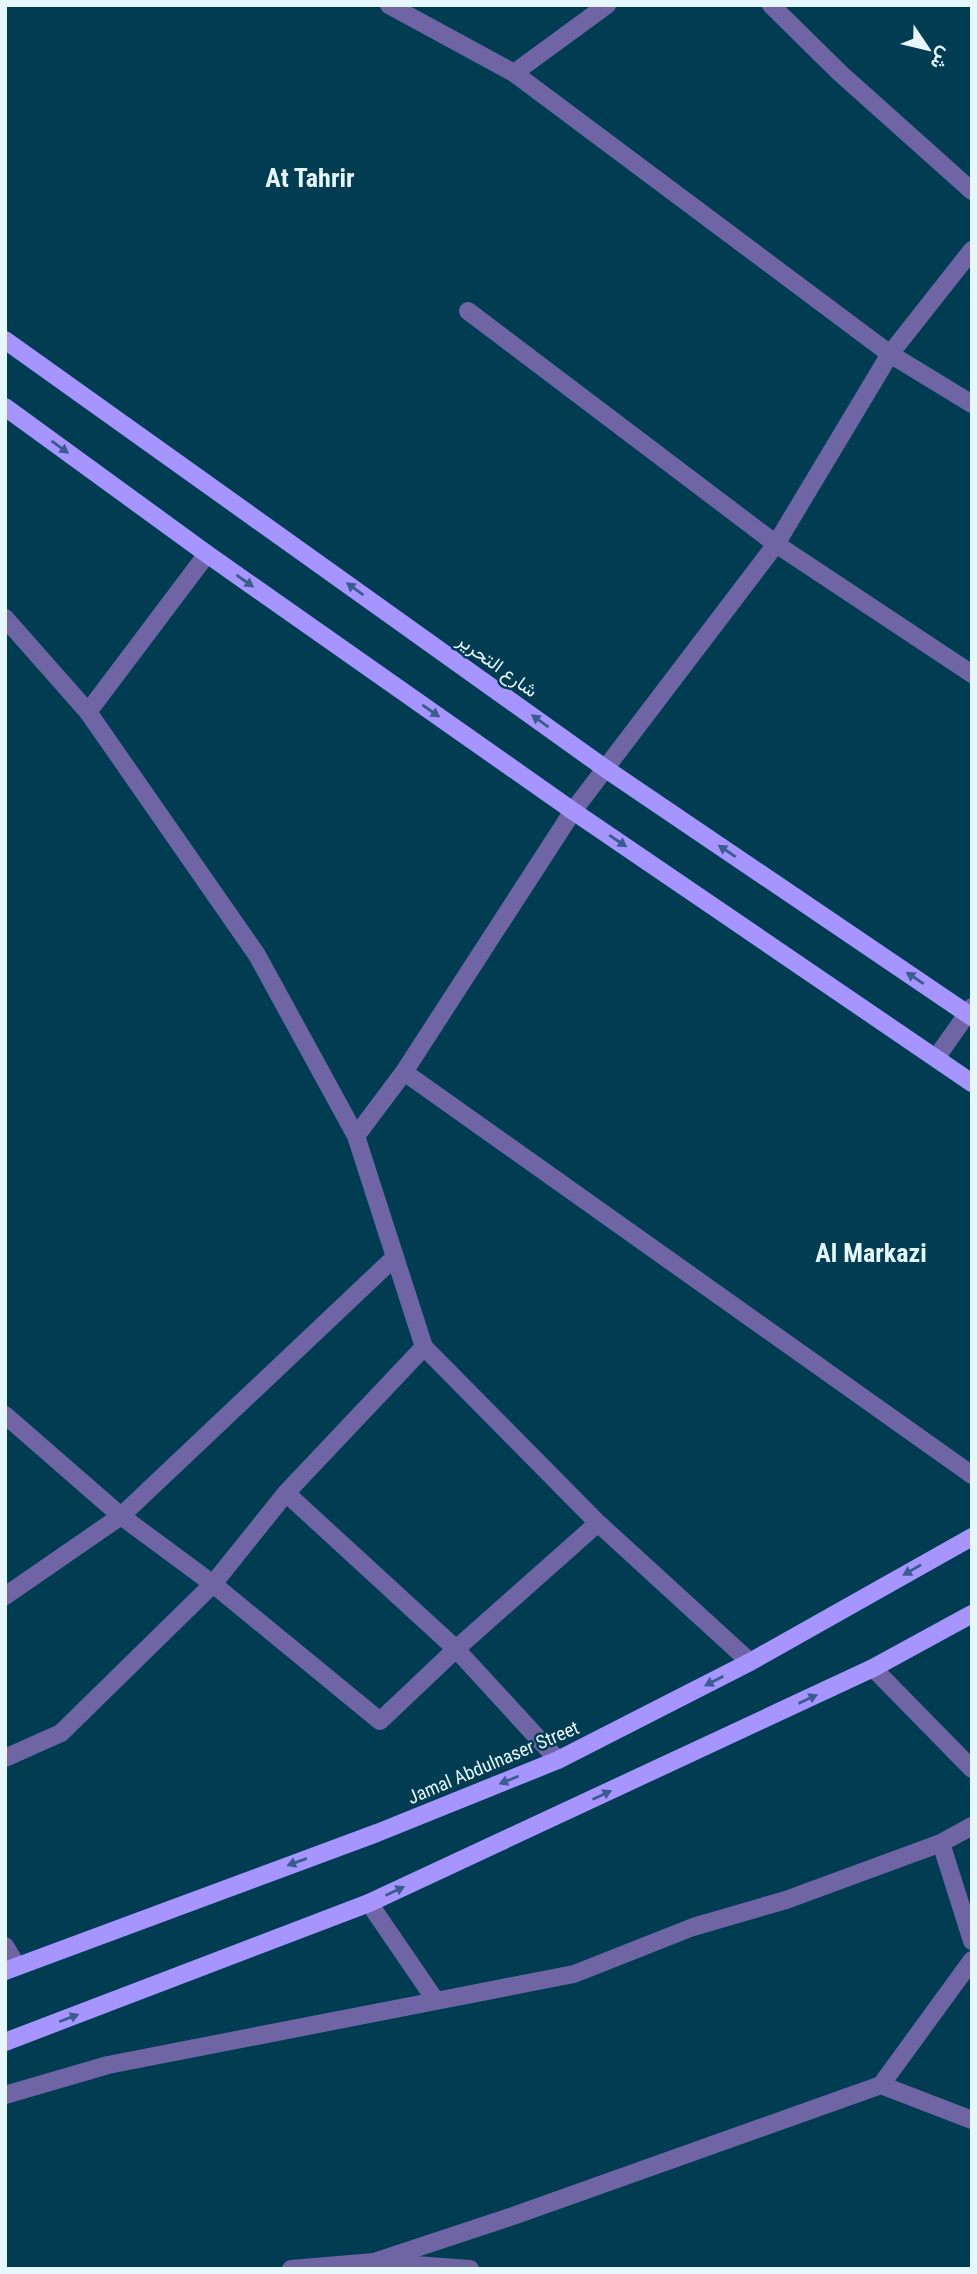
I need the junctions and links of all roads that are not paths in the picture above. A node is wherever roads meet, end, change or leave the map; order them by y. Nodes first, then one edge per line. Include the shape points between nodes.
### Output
1 (389, 5) edge
2 (607, 5) edge
3 (771, 5) edge
4 (514, 73) junction
5 (972, 191) edge
6 (972, 250) edge
7 (468, 311) dead end
8 (5, 340) edge
9 (890, 354) junction
10 (972, 404) edge
11 (5, 407) edge
12 (776, 544) junction
13 (207, 554) junction
14 (5, 618) edge
15 (972, 674) edge
16 (88, 712) junction
17 (606, 769) junction
18 (573, 811) junction
19 (970, 1012) edge
20 (936, 1058) junction
21 (404, 1072) junction
22 (972, 1083) edge
23 (356, 1136) junction
24 (395, 1257) junction
25 (424, 1347) junction
26 (5, 1415) edge
27 (972, 1475) edge
28 (286, 1493) junction
29 (121, 1516) junction
30 (598, 1523) junction
31 (972, 1537) edge
32 (213, 1584) junction
33 (5, 1596) edge
34 (972, 1614) edge
35 (456, 1649) junction
36 (750, 1662) junction
37 (873, 1668) junction
38 (5, 1758) edge
39 (558, 1760) junction
40 (972, 1769) edge
41 (972, 1826) edge
42 (941, 1843) junction
43 (369, 1903) junction
44 (972, 1941) edge
45 (5, 1946) edge
46 (972, 1960) edge
47 (11, 1968) edge
48 (436, 2001) junction
49 (5, 2042) edge
50 (881, 2085) junction
51 (5, 2095) edge
52 (972, 2120) edge
53 (374, 2262) junction
54 (291, 2269) edge
55 (470, 2269) edge

1 - 4 street
2 - 4 street
3 - 5 street via 840,74
4 - 9 street
6 - 9 street
7 - 12 street
17 -> 8 main road, شارع التحرير
9 - 10 street
9 - 12 street
11 -> 13 main road
12 - 15 street
12 - 17 street
13 - 16 street
13 -> 18 main road
14 - 16 street
16 - 23 street via 257,955
17 - 18 street
19 -> 17 main road, شارع التحرير
18 -> 20 main road
18 - 21 street
19 - 20 street
20 - 22 main road
21 - 23 street
21 - 27 street
23 - 24 street
24 - 25 street
24 - 29 street
25 - 28 street
25 - 30 street
26 - 29 street
28 - 32 street
28 - 35 street
29 - 32 street
29 - 33 street
30 - 35 street
30 - 36 street
31 -> 36 main road, Jamal Abdulnaser Street
32 - 35 street via 380,1721
32 - 38 street via 61,1732
34 - 37 main road
35 - 39 street
36 -> 39 main road, Jamal Abdulnaser Street
37 - 40 street
43 -> 37 main road
39 -> 47 main road, Jamal Abdulnaser Street via 377,1833
41 - 42 street
42 - 44 street
42 - 48 street via 786,1900 693,1927 574,1974
43 - 48 street
49 -> 43 main road
45 - 47 street
46 - 50 street
48 - 51 street via 108,2065
50 - 52 street
50 - 53 street
53 - 54 street
53 - 55 street

